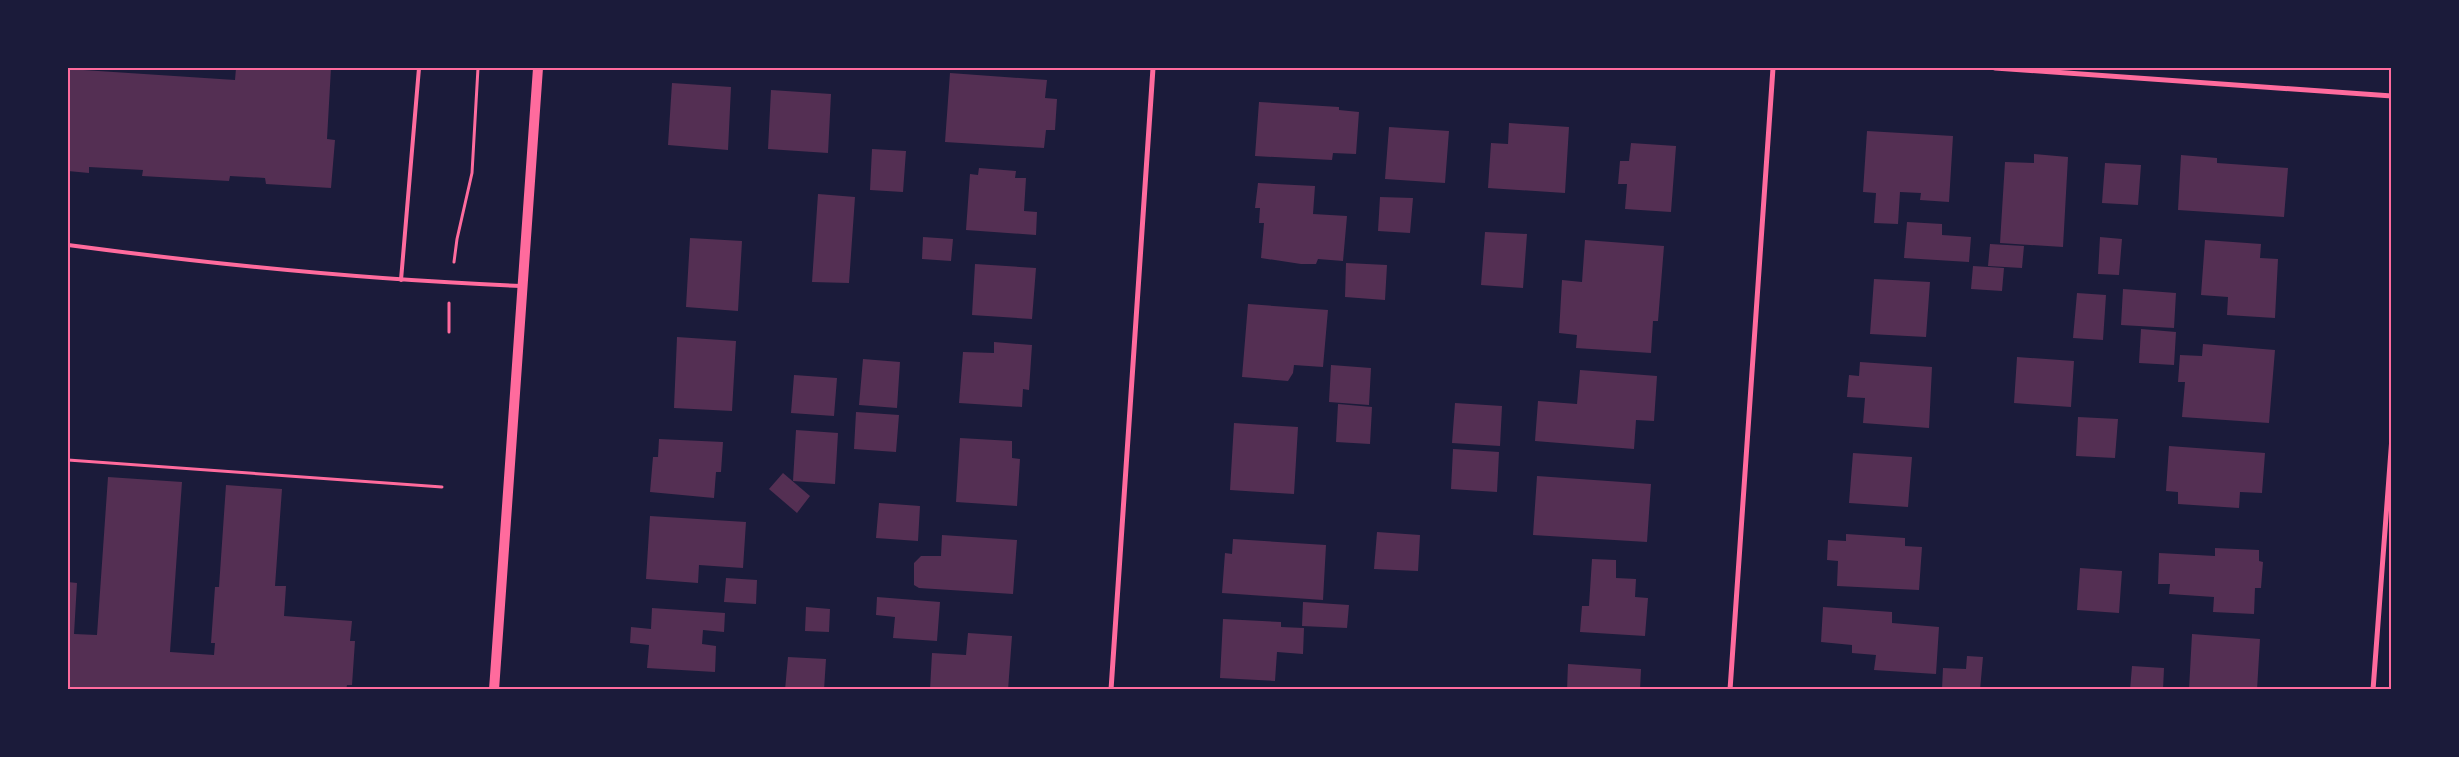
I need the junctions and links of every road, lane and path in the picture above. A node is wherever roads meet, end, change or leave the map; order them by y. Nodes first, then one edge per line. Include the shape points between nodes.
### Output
1 (419, 68) edge
2 (478, 68) edge
3 (538, 68) edge
4 (1153, 68) edge
5 (1773, 68) edge
6 (1995, 68) edge
7 (2392, 96) edge
8 (456, 239) dead end
9 (68, 245) edge
10 (401, 280) junction
11 (523, 286) junction
12 (448, 311) dead end
13 (449, 332) dead end
14 (2392, 437) edge
15 (68, 460) edge
16 (442, 487) dead end
17 (494, 690) edge
18 (1111, 690) edge
19 (1730, 690) edge
20 (2373, 690) edge

1 - 10 lane
2 - 8 path via 472,173
3 - 11 main road
4 - 18 street
5 - 19 street
6 - 7 street
9 - 10 lane via 182,260
10 - 11 lane
11 - 17 main road
12 - 13 path
14 - 20 street
15 - 16 path

